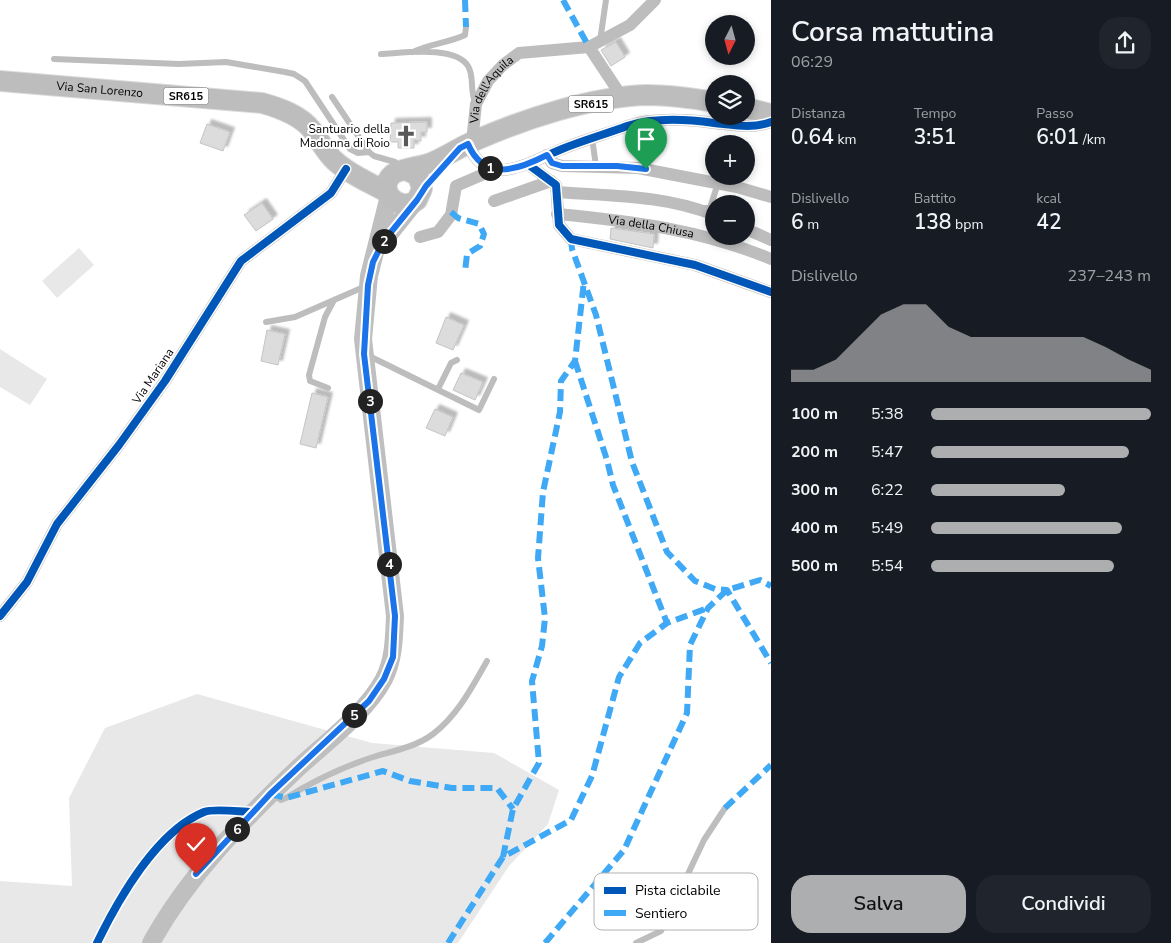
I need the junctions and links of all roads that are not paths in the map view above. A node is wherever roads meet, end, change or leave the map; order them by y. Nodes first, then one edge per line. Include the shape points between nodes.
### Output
1 (606, 0) edge
2 (655, 0) edge
3 (466, 27) dead end
4 (594, 45) junction
5 (412, 53) junction
6 (381, 54) dead end
7 (54, 60) dead end
8 (0, 80) edge
9 (332, 97) dead end
10 (622, 97) junction
11 (705, 101) edge
12 (476, 104) junction
13 (755, 110) edge
14 (771, 114) edge
15 (771, 122) edge
16 (592, 138) junction
17 (467, 145) junction
18 (369, 152) junction
19 (547, 155) junction
20 (529, 165) junction
21 (596, 166) junction
22 (488, 167) junction
23 (350, 171) junction
24 (401, 171) junction
25 (705, 180) edge
26 (551, 181) junction
27 (717, 185) edge
28 (726, 185) edge
29 (558, 192) junction
30 (388, 194) junction
31 (419, 197) junction
32 (771, 197) edge
33 (494, 201) dead end
34 (694, 208) junction
35 (705, 212) edge
36 (557, 214) junction
37 (755, 233) edge
38 (420, 237) dead end
39 (771, 240) edge
40 (771, 259) edge
41 (373, 262) junction
42 (368, 285) junction
43 (771, 292) edge
44 (334, 300) junction
45 (266, 322) dead end
46 (364, 354) junction
47 (457, 360) dead end
48 (494, 379) dead end
49 (328, 388) dead end
50 (438, 390) junction
51 (0, 616) edge
52 (487, 660) dead end
53 (270, 794) junction
54 (724, 808) dead end
55 (688, 873) edge
56 (661, 930) edge
57 (152, 943) edge
58 (636, 943) edge

1 - 4 lane
2 - 4 street, Via dell'Aquila via 630,25
3 - 5 lane via 465,35
4 - 10 street
4 - 12 street, Via dell'Aquila via 519,54 503,65 488,82
5 - 6 lane
5 - 12 lane via 439,53 462,60 469,67 472,98
7 - 18 lane via 179,64 226,62 294,74 304,81 350,149 358,153
8 - 23 main road, Via San Lorenzo / SR615 via 262,103 303,121 330,156
9 - 18 lane
10 - 11 main road, SR615 via 660,96
10 - 17 main road, SR615 via 525,122
12 - 17 street, Via dell'Aquila
13 - 14 main road
15 - 16 street via 750,126 686,120 645,122
16 - 19 street
16 - 21 lane
17 - 22 street via 476,159
17 - 24 main road, SR615 via 428,164
17 - 31 main road, SR615
18 - 24 lane via 394,162
19 - 20 street
19 - 21 street via 552,163 562,166
20 - 22 street via 506,169
20 - 26 street
21 - 25 street via 646,169
22 - 38 street via 483,175 456,186 451,214 439,231
23 - 24 main road, SR615 via 372,177
23 - 30 main road, Via San Lorenzo / SR615
23 - 51 street, Via Mariana via 331,193 241,261 165,381 57,524 27,582
24 - 30 main road via 388,183
24 - 31 main road via 418,176 422,183
26 - 29 street
26 - 33 street
27 - 34 lane via 710,208
28 - 32 street
29 - 34 street via 638,198
29 - 36 street
30 - 31 main road, SR615 via 399,204 408,205
30 - 41 main road
31 - 41 main road via 383,242
34 - 35 street
36 - 40 street, Via della Chiusa via 662,226 725,241
36 - 43 street via 561,230 576,241 695,265
37 - 39 street
41 - 42 main road
42 - 44 lane
42 - 46 main road
44 - 45 lane via 295,317
44 - 49 lane via 325,317 309,375 310,381
46 - 50 lane
46 - 53 main road via 395,616 393,657 384,679 369,701
47 - 50 lane via 451,363
48 - 50 lane via 479,410
52 - 53 lane via 468,694 431,736 318,780 281,800
53 - 57 main road via 196,874 166,916
54 - 55 lane
56 - 58 lane

